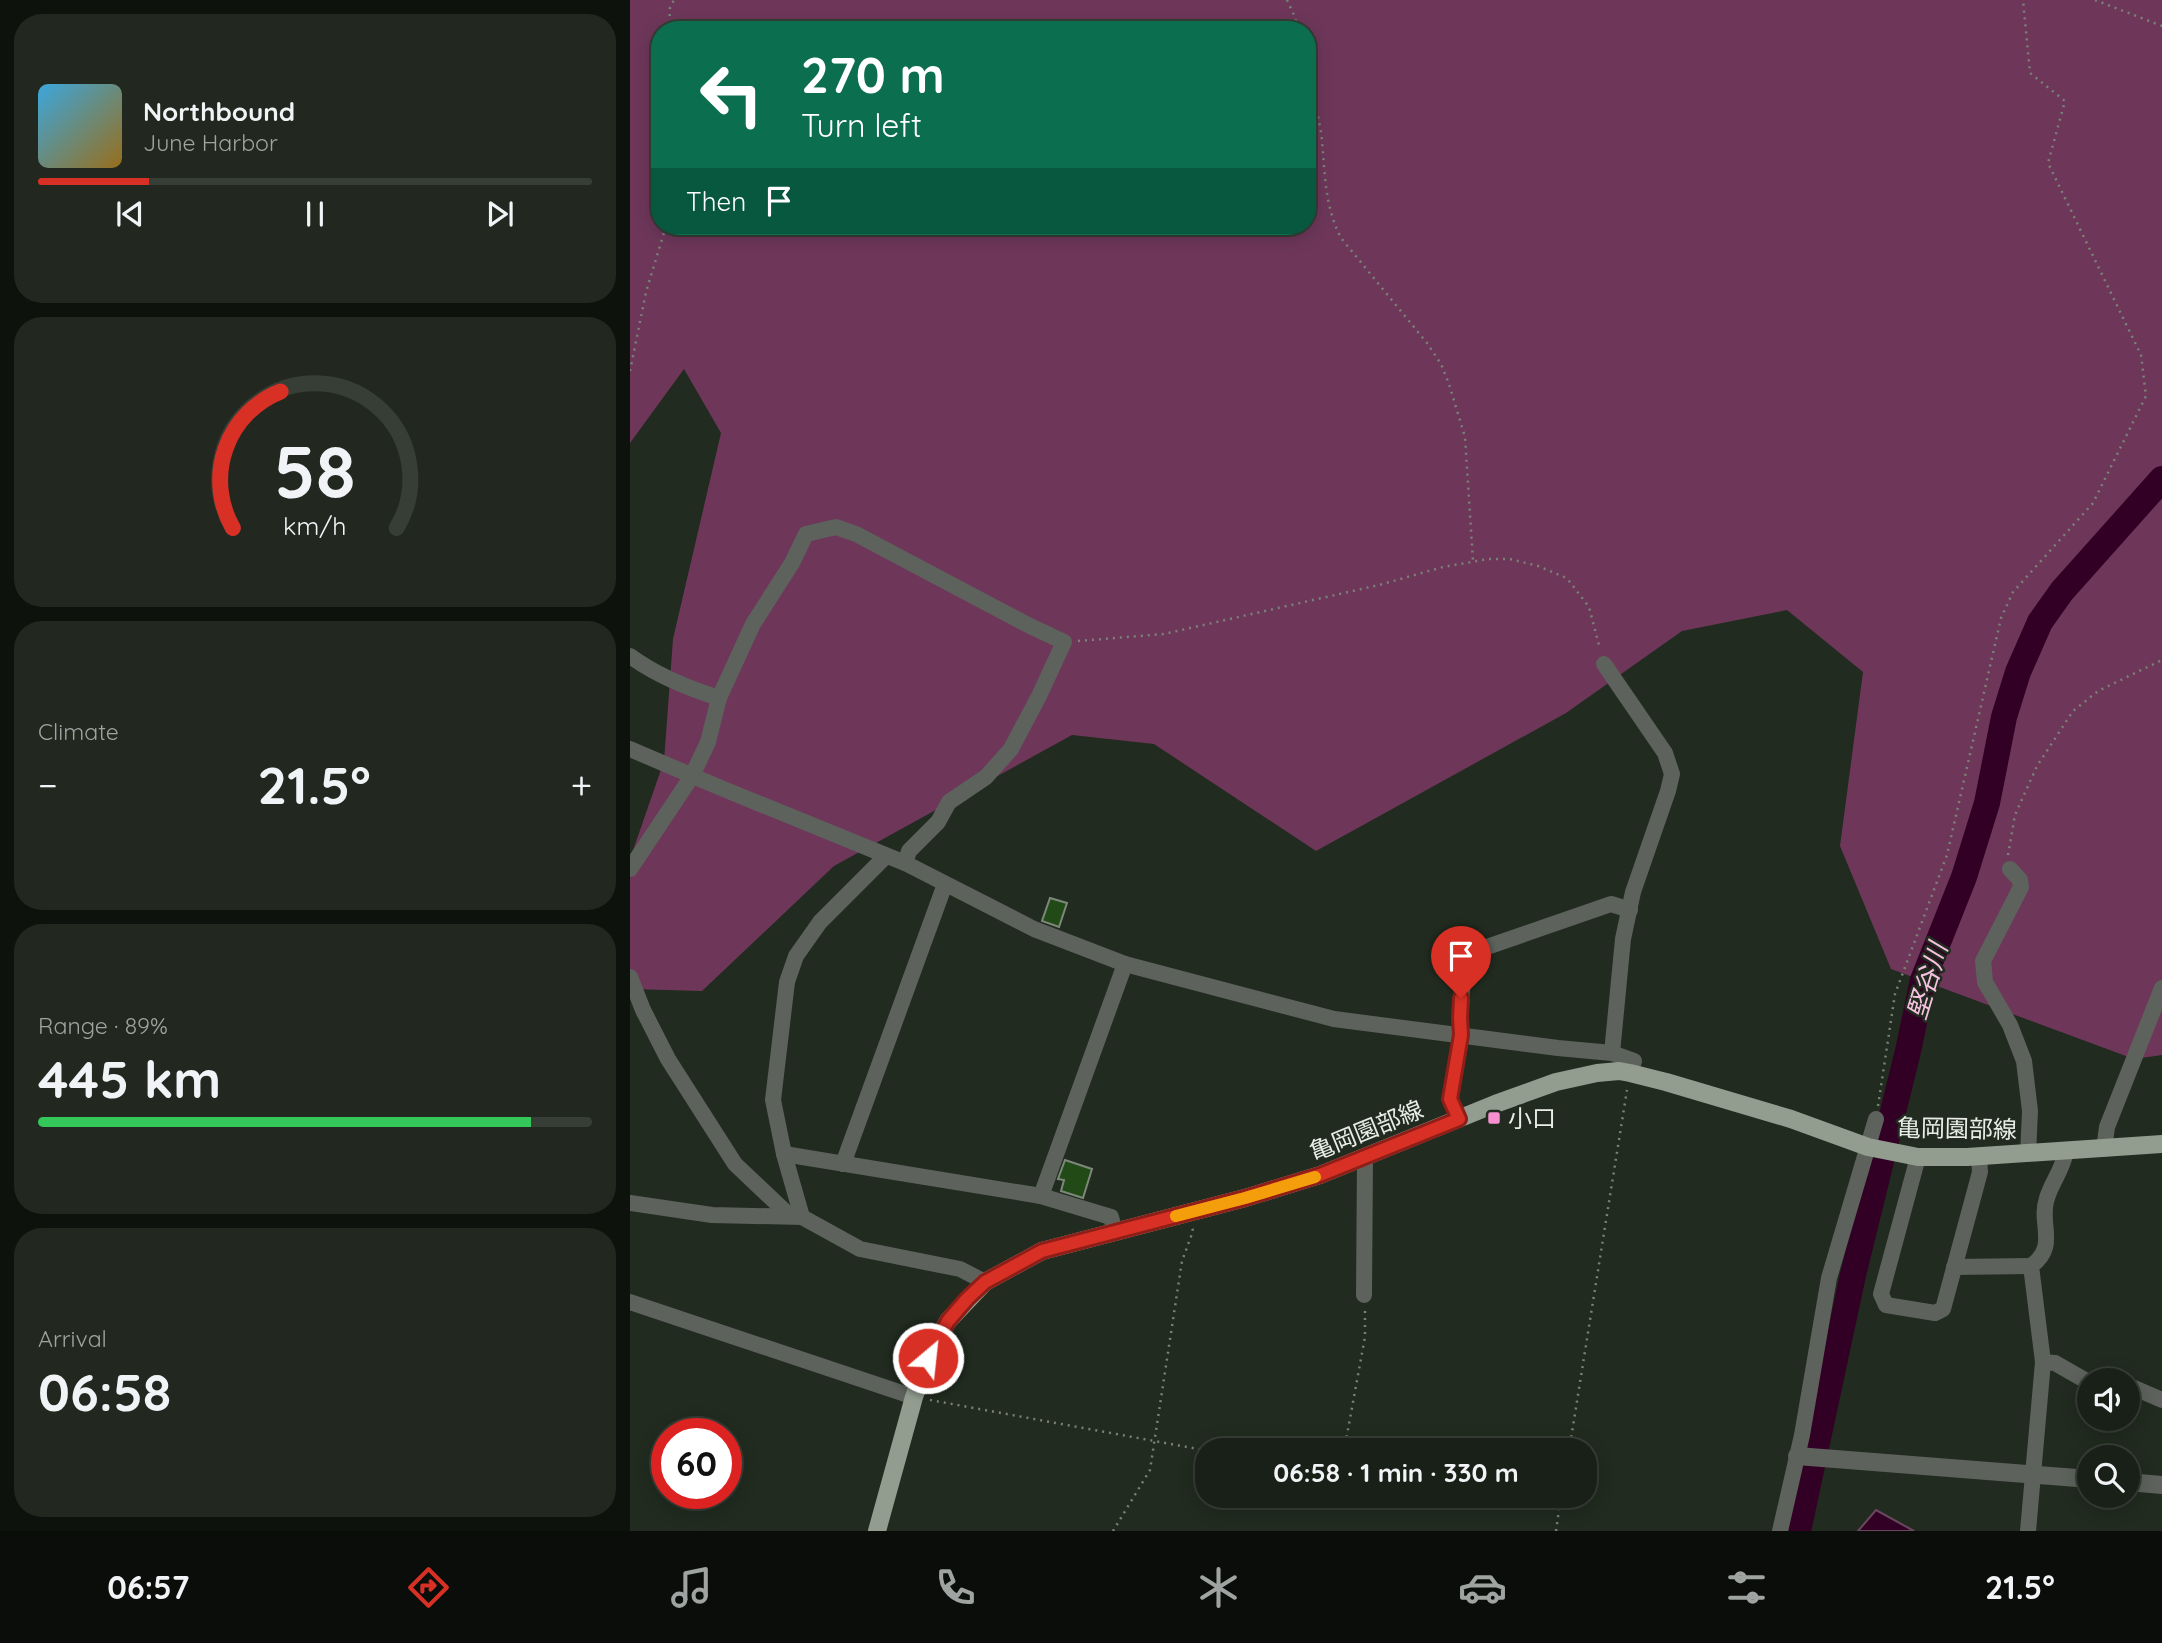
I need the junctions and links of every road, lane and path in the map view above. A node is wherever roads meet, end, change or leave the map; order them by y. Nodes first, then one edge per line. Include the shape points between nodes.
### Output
1 (674, 0) edge
2 (1287, 0) edge
3 (2023, 0) edge
4 (2095, 0) edge
5 (669, 21) edge
6 (1296, 21) edge
7 (2162, 26) edge
8 (1316, 111) edge
9 (663, 235) edge
10 (630, 371) edge
11 (1473, 561) junction
12 (1064, 642) junction
13 (630, 656) edge
14 (2162, 660) edge
15 (1604, 664) joint
16 (719, 698) junction
17 (630, 749) edge
18 (692, 776) junction
19 (886, 856) junction
20 (905, 863) junction
21 (630, 869) edge
22 (2010, 869) joint
23 (945, 884) junction
24 (1630, 910) junction
25 (1125, 964) junction
26 (630, 977) edge
27 (2161, 993) edge
28 (1461, 1035) junction
29 (1612, 1053) junction
30 (1630, 1073) junction
31 (1459, 1119) junction
32 (1876, 1119) joint
33 (2162, 1144) edge
34 (1868, 1147) junction
35 (2104, 1149) junction
36 (2066, 1151) junction
37 (784, 1154) junction
38 (2028, 1154) junction
39 (1918, 1157) junction
40 (1979, 1157) junction
41 (1366, 1158) junction
42 (844, 1164) junction
43 (1041, 1196) junction
44 (630, 1203) edge
45 (1188, 1213) junction
46 (796, 1216) junction
47 (1115, 1232) junction
48 (1954, 1266) junction
49 (2031, 1266) junction
50 (985, 1282) junction
51 (1364, 1295) joint
52 (630, 1301) edge
53 (2043, 1362) junction
54 (2077, 1376) edge
55 (2140, 1390) edge
56 (914, 1397) junction
57 (2162, 1400) edge
58 (1347, 1438) edge
59 (1571, 1438) edge
60 (1155, 1442) junction
61 (1195, 1449) edge
62 (1797, 1456) junction
63 (2034, 1475) junction
64 (2077, 1478) edge
65 (2140, 1483) edge
66 (2162, 1485) edge
67 (1553, 1508) edge
68 (1559, 1509) joint
69 (877, 1531) edge
70 (1113, 1531) edge
71 (1556, 1531) edge
72 (1780, 1531) edge
73 (2028, 1531) edge

1 - 5 path
2 - 6 path
3 - 32 path via 2031,73 2065,101 2048,163 2141,355 2146,396 2093,503 2013,592 2001,618 1947,855 1895,995
4 - 7 path
8 - 11 path via 1335,227 1427,343 1450,384 1465,436
9 - 10 path
11 - 12 path via 1164,634
11 - 15 path via 1510,559 1564,577 1589,607
12 - 16 street via 836,527 806,534 754,624
12 - 20 street via 1011,750 986,777 949,802 938,822 909,851
13 - 16 street via 685,688
14 - 22 path via 2098,691 2073,711 2037,766 2015,815 2007,852
15 - 24 street via 1665,753 1672,774
16 - 18 street via 708,742
17 - 18 street
18 - 19 street
18 - 21 street
19 - 20 street
19 - 37 street via 820,922 796,956 787,982 773,1100
20 - 23 street
22 - 38 street via 2021,887 1983,961 1985,982 2024,1061 2030,1111
23 - 25 street via 1034,929
23 - 42 street
24 - 28 street via 1611,904 1457,951 1463,977
24 - 29 street
25 - 28 street via 1334,1019
25 - 43 street
26 - 46 street via 668,1059 735,1164
27 - 35 street via 2107,1127
28 - 29 street
28 - 31 street via 1450,1099
29 - 30 street via 1634,1061
30 - 31 main road, 亀岡園部線 via 1597,1073 1556,1082
30 - 34 main road, 亀岡園部線 via 1791,1119
30 - 59 path
31 - 41 main road, 亀岡園部線
32 - 34 street
33 - 35 main road, 亀岡園部線
34 - 39 main road, 亀岡園部線
34 - 62 street via 1829,1278
35 - 36 main road, 亀岡園部線
36 - 38 main road, 亀岡園部線
36 - 49 street via 2046,1200 2046,1248
37 - 42 street
37 - 46 street
38 - 40 main road, 亀岡園部線
39 - 40 main road, 亀岡園部線
39 - 48 street via 1881,1294 1886,1305 1935,1313 1943,1309
40 - 48 street via 1980,1172
41 - 45 main road, 亀岡園部線
41 - 51 street
42 - 43 street
43 - 47 street via 1111,1217
44 - 46 street via 712,1215
45 - 47 main road, 亀岡園部線
45 - 60 path via 1193,1231 1182,1261
46 - 50 street via 860,1249 960,1269
47 - 50 main road, 亀岡園部線 via 1042,1251
48 - 49 street
49 - 53 street
50 - 56 main road, 亀岡園部線 via 948,1321
51 - 58 path via 1366,1337
52 - 56 street
53 - 54 street via 2055,1363
53 - 63 street
55 - 57 street
56 - 60 path
56 - 69 main road, 亀岡園部線
60 - 61 path
60 - 70 path via 1150,1470
62 - 63 street
62 - 72 street
63 - 64 street
63 - 73 street
65 - 66 street
67 - 68 path
68 - 71 path

